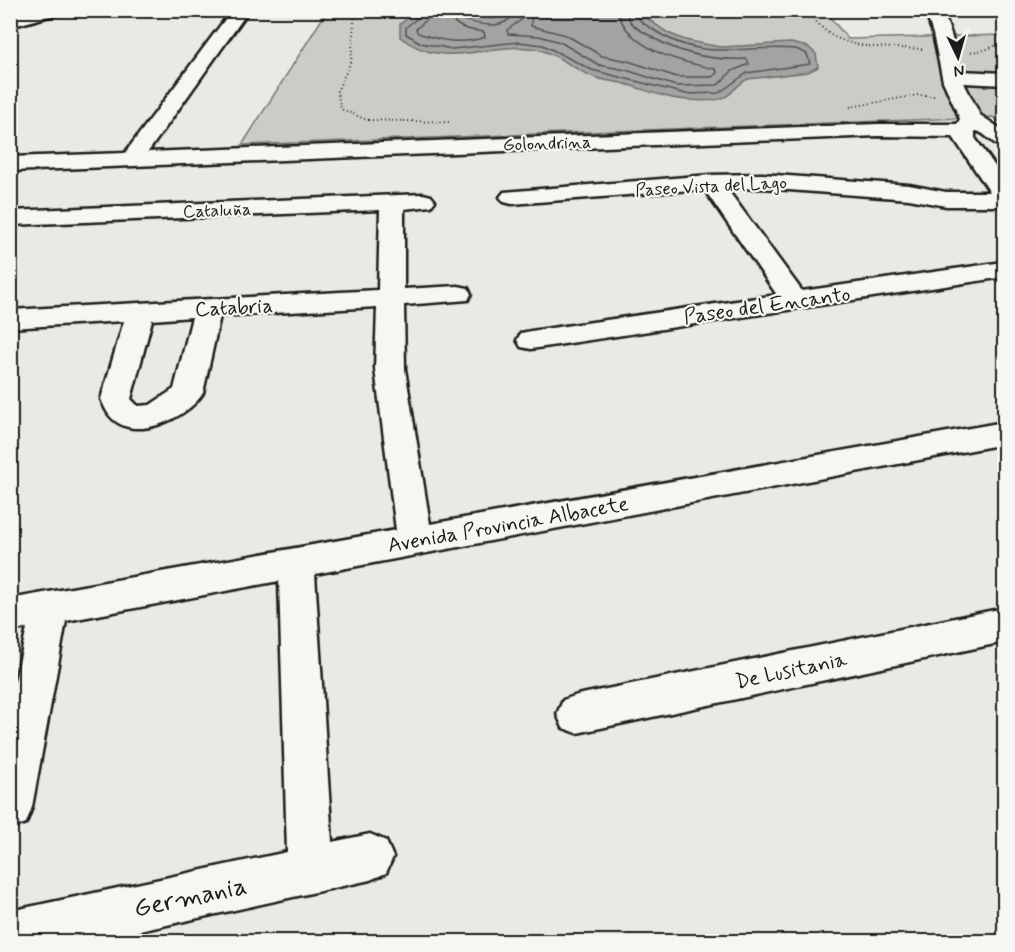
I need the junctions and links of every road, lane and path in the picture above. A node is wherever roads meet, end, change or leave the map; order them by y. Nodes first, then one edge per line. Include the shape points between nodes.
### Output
1 (51, 10) edge
2 (241, 10) edge
3 (355, 10) edge
4 (805, 10) edge
5 (933, 10) edge
6 (10, 22) edge
7 (1005, 42) edge
8 (947, 51) junction
9 (952, 77) junction
10 (1005, 79) edge
11 (454, 123) dead end
12 (970, 138) junction
13 (1005, 141) edge
14 (1005, 146) edge
15 (131, 160) junction
16 (10, 164) edge
17 (710, 182) junction
18 (1003, 192) edge
19 (512, 197) dead end
20 (423, 201) dead end
21 (392, 202) junction
22 (10, 218) edge
23 (1003, 270) edge
24 (458, 294) dead end
25 (391, 298) junction
26 (795, 301) junction
27 (208, 309) junction
28 (140, 313) junction
29 (10, 320) edge
30 (531, 340) dead end
31 (1005, 433) edge
32 (415, 541) junction
33 (297, 563) junction
34 (50, 607) junction
35 (10, 615) edge
36 (1005, 625) edge
37 (577, 714) dead end
38 (10, 807) edge
39 (370, 857) dead end
40 (310, 870) junction
41 (10, 934) edge

1 - 6 street
2 - 15 street
3 - 11 path via 351,65 338,81 336,97 341,109 367,120
4 - 8 path via 821,28 851,42
5 - 8 street
7 - 8 path via 986,50
8 - 9 street
9 - 10 street
9 - 12 street
12 - 13 street via 987,127
12 - 14 street, Golondrina
12 - 15 street, Golondrina via 878,130
12 - 18 street
15 - 16 street, Golondrina
17 - 18 street, Paseo Vista del Lago via 783,181 946,199
17 - 19 street, Paseo Vista del Lago
17 - 26 street
20 - 21 street, Cataluña
21 - 22 street, Cataluña
21 - 25 street
23 - 26 street, Paseo del Encanto
24 - 25 street, Catabria
25 - 27 street, Catabria
25 - 32 street via 390,369
26 - 30 street, Paseo del Encanto
27 - 28 street, Catabria
27 - 28 street via 188,393 180,404 159,414 143,416 127,414 118,407 116,399
28 - 29 street, Catabria
31 - 32 street, Avenida Provincia Albacete
32 - 33 street, Avenida Provincia Albacete
33 - 34 street, Avenida Provincia Albacete
33 - 40 street
34 - 35 street, Avenida Provincia Albacete
34 - 38 street
36 - 37 street, De Lusitania
39 - 40 street, Germania
40 - 41 street, Germania

